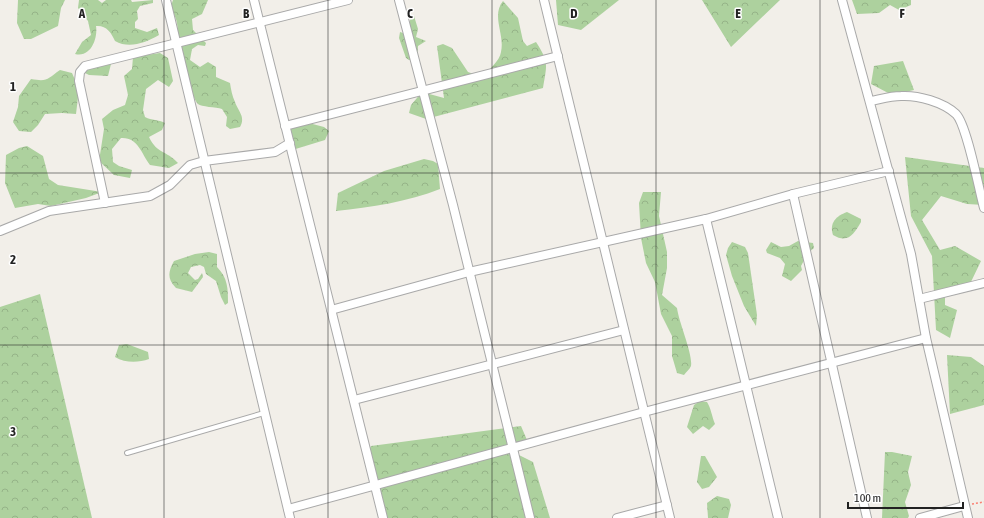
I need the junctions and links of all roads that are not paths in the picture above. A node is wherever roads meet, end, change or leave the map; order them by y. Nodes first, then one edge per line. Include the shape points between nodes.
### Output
1 (166, 0) edge
2 (254, 0) edge
3 (348, 0) edge
4 (399, 0) edge
5 (544, 0) edge
6 (842, 0) edge
7 (260, 22) junction
8 (177, 42) junction
9 (558, 56) junction
10 (423, 91) junction
11 (871, 101) junction
12 (285, 126) junction
13 (290, 143) junction
14 (204, 161) junction
15 (889, 171) junction
16 (793, 194) junction
17 (105, 203) junction
18 (984, 208) edge
19 (706, 219) junction
20 (0, 231) edge
21 (603, 242) junction
22 (470, 272) junction
23 (984, 283) edge
24 (919, 300) junction
25 (331, 310) junction
26 (624, 330) junction
27 (926, 338) junction
28 (832, 363) junction
29 (492, 364) junction
30 (745, 386) junction
31 (354, 400) junction
32 (644, 412) junction
33 (264, 413) junction
34 (513, 448) junction
35 (127, 453) dead end
36 (375, 485) junction
37 (667, 505) junction
38 (964, 506) junction
39 (288, 509) junction
40 (290, 518) edge
41 (383, 518) edge
42 (530, 518) edge
43 (617, 518) edge
44 (670, 518) edge
45 (778, 518) edge
46 (867, 518) edge
47 (920, 518) edge
48 (968, 518) edge

1 - 8 street
2 - 7 street
3 - 7 street
4 - 10 street
5 - 9 street
6 - 11 street
7 - 8 street
7 - 12 street
8 - 14 street
8 - 17 street via 85,66 80,72 79,81
9 - 10 street
9 - 21 street
10 - 12 street
10 - 22 street
11 - 15 street
11 - 18 street via 901,96 915,97 942,106 956,115 965,130
12 - 13 street
13 - 14 street via 275,152
13 - 25 street
14 - 17 street via 190,166 170,185 150,196
14 - 33 street
15 - 16 street
15 - 24 street via 911,254
16 - 19 street
16 - 28 street
17 - 20 street via 49,211
19 - 21 street
19 - 30 street
21 - 22 street
21 - 26 street
22 - 25 street
22 - 29 street
23 - 24 street
24 - 27 street
25 - 31 street
26 - 29 street
26 - 32 street
27 - 28 street
27 - 38 street
28 - 30 street
28 - 46 street
29 - 31 street
29 - 34 street
30 - 32 street
30 - 45 street
31 - 36 street
32 - 34 street
32 - 37 street
33 - 35 lane
33 - 39 street
34 - 36 street
34 - 42 street
36 - 39 street
36 - 41 street
37 - 43 street
37 - 44 street
38 - 47 street
38 - 48 street
39 - 40 street

